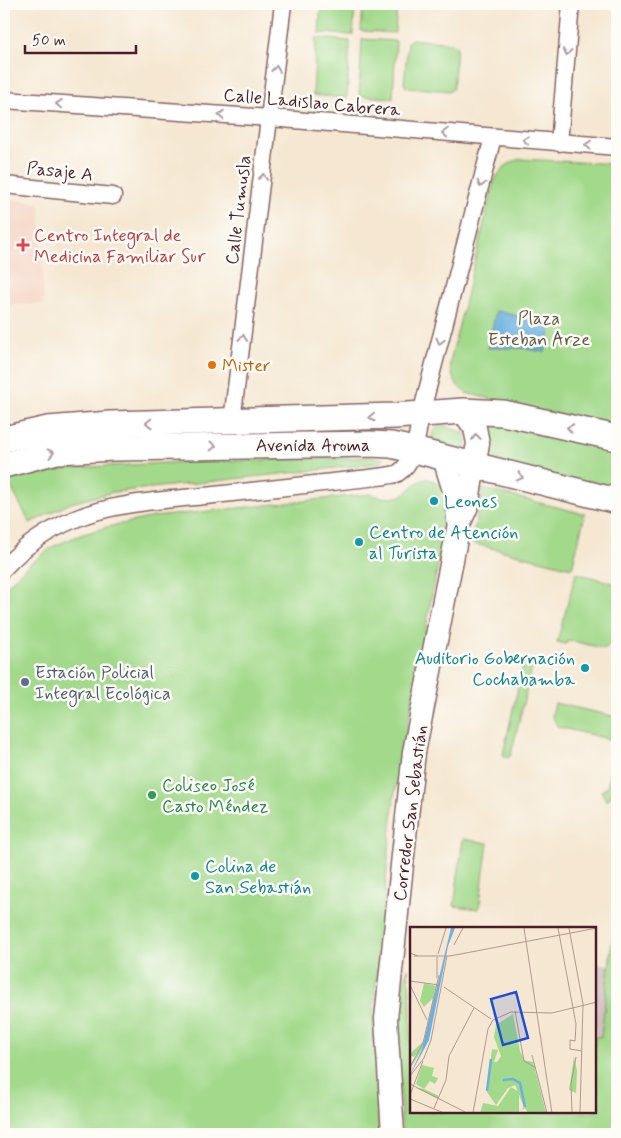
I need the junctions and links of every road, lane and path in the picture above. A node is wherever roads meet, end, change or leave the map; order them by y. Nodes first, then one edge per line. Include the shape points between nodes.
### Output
1 (283, 4) edge
2 (571, 4) edge
3 (4, 100) edge
4 (270, 118) junction
5 (493, 137) junction
6 (559, 143) junction
7 (617, 147) edge
8 (4, 185) edge
9 (113, 196) dead end
10 (463, 411) junction
11 (421, 414) junction
12 (232, 421) junction
13 (617, 438) edge
14 (4, 439) edge
15 (414, 450) junction
16 (444, 458) junction
17 (4, 465) edge
18 (473, 466) junction
19 (617, 501) edge
20 (459, 524) junction
21 (4, 568) edge
22 (393, 1134) edge

4 -> 1 street, Calle Tumusla
2 -> 6 street
4 -> 3 street, Calle Ladislao Cabrera
5 -> 4 street, Calle Ladislao Cabrera
12 -> 4 street, Calle Tumusla
6 -> 5 street, Calle Ladislao Cabrera
5 -> 11 street
7 -> 6 street, Calle Ladislao Cabrera
8 - 9 street, Pasaje A
10 - 11 main road, Avenida Aroma
13 -> 10 main road, Avenida Aroma via 503,413
18 -> 10 street, Corredor San Sebastián via 478,435
11 -> 12 main road, Avenida Aroma
11 - 15 street
12 -> 14 main road, Avenida Aroma via 110,424 48,429
15 - 16 main road, Avenida Aroma
17 -> 15 main road, Avenida Aroma via 57,452 114,448 342,443 391,445
15 - 21 street via 409,462 398,473 386,476 154,501 77,518 46,532
16 - 18 main road, Avenida Aroma
16 - 20 street, Corredor San Sebastián via 456,497
18 -> 19 main road, Avenida Aroma
18 - 20 street, Corredor San Sebastián via 468,506
20 - 22 street, Corredor San Sebastián via 414,752 386,1019

